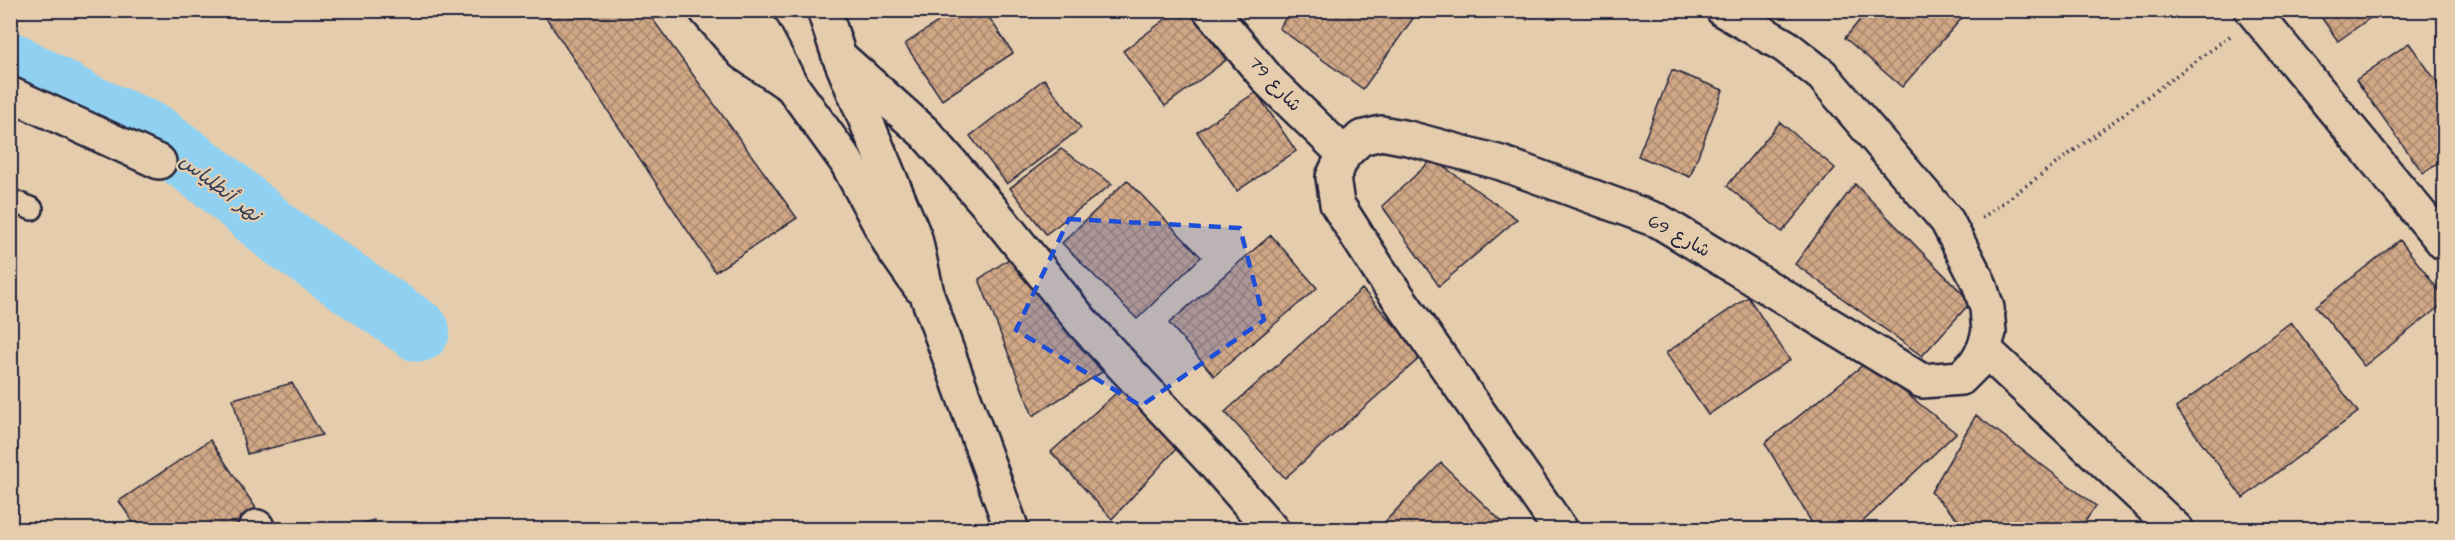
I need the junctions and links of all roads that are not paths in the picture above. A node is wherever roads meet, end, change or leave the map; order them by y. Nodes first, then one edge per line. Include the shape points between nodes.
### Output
1 (706, 10) edge
2 (746, 10) edge
3 (824, 10) edge
4 (1210, 10) edge
5 (1723, 10) edge
6 (2255, 13) edge
7 (839, 56) junction
8 (790, 85) junction
9 (10, 94) edge
10 (1344, 154) junction
11 (159, 162) dead end
12 (10, 201) edge
13 (32, 209) dead end
14 (2445, 243) edge
15 (928, 298) junction
16 (1984, 349) junction
17 (1012, 530) edge
18 (1272, 530) edge
19 (1561, 530) edge
20 (2177, 530) edge

1 - 8 street via 742,53
2 - 8 street via 762,30
3 - 7 street
4 - 10 street, شارع 79 via 1270,82
5 - 16 street, شارع 69 via 1785,46 1822,75 1947,220 1979,283 1987,308 1989,332
6 - 14 street
7 - 15 street via 915,238
7 - 18 street via 926,132 1083,323
8 - 15 street via 846,161 892,247
9 - 11 street
10 - 16 street, شارع 69 via 1361,138 1381,133 1408,138 1501,163 1659,222 1922,381 1961,378
10 - 19 street via 1333,177 1337,204
12 - 13 lane
15 - 17 street
16 - 20 street

